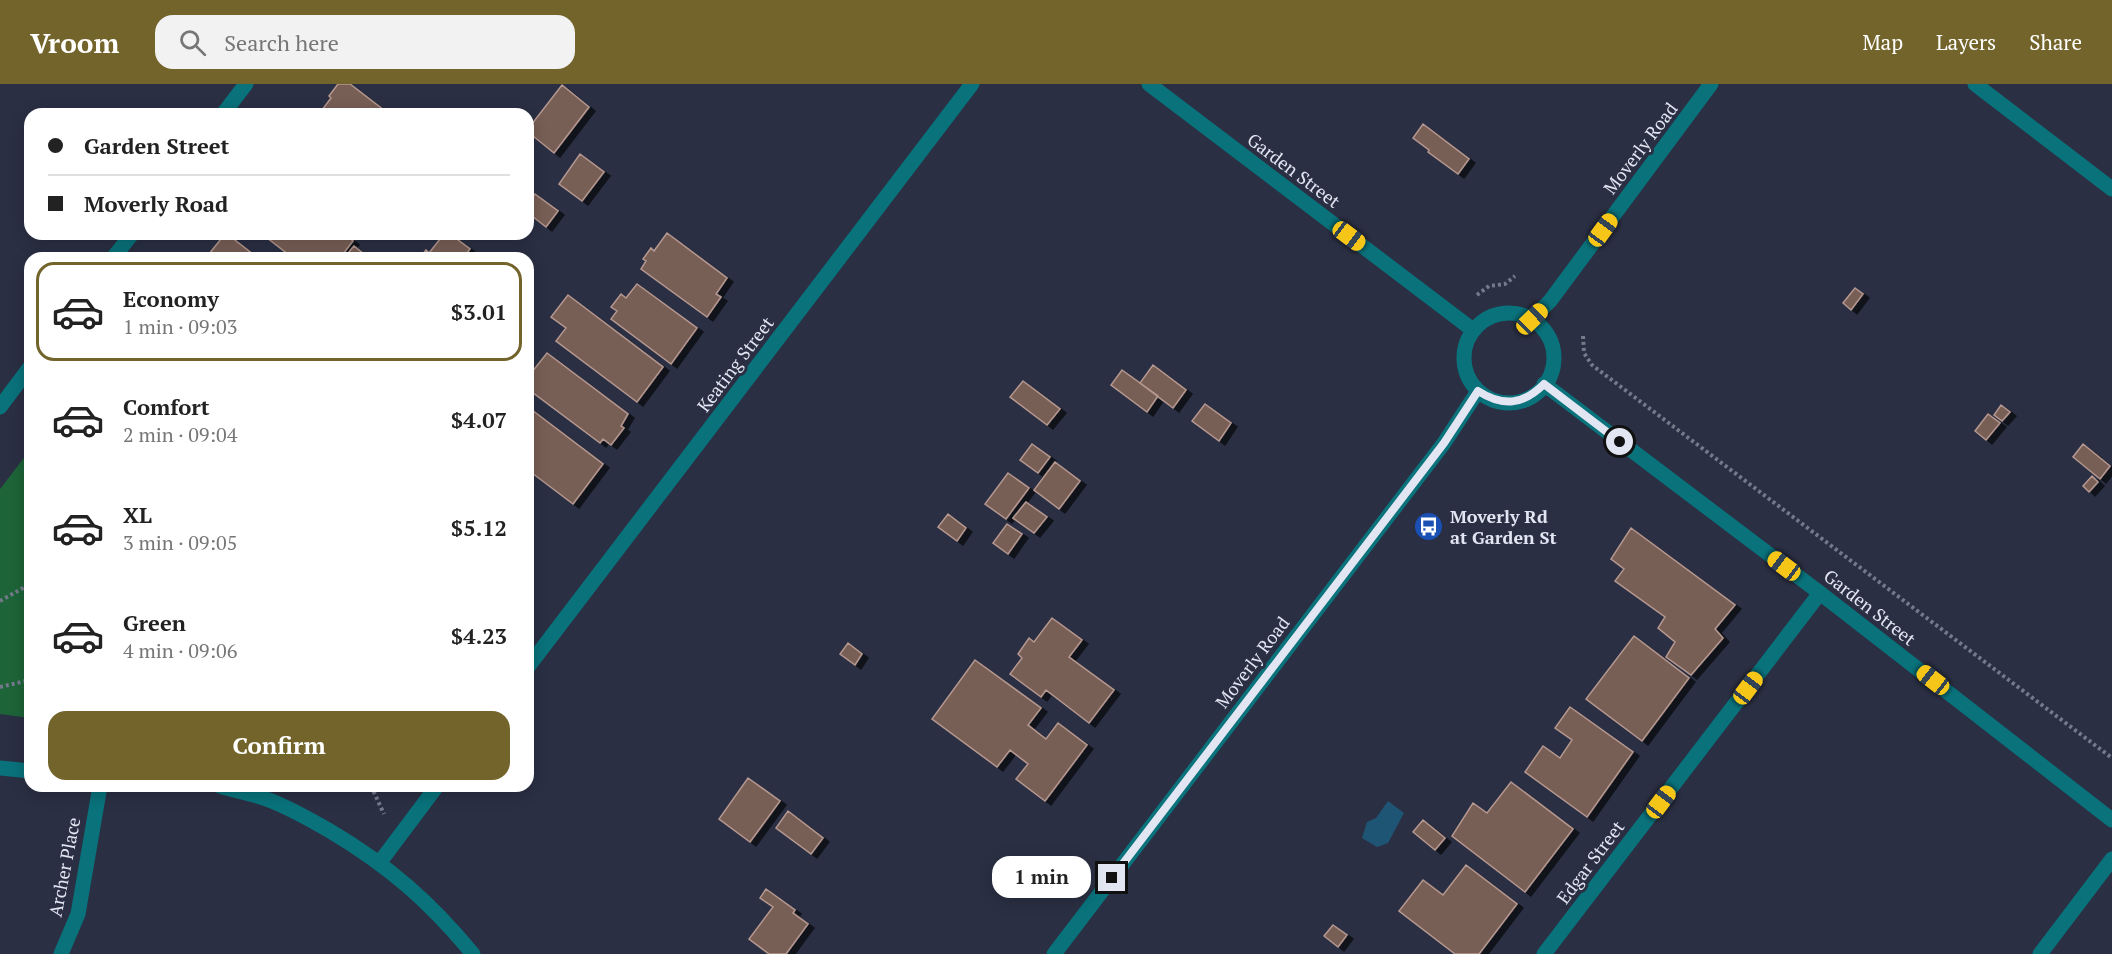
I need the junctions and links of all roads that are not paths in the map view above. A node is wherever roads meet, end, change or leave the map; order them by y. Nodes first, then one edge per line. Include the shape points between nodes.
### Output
1 (246, 84) edge
2 (972, 84) edge
3 (1149, 84) edge
4 (1711, 84) edge
5 (1975, 84) edge
6 (228, 108) edge
7 (2112, 189) edge
8 (127, 240) edge
9 (118, 252) edge
10 (1532, 319) junction
11 (1473, 330) junction
12 (24, 375) edge
13 (1544, 384) junction
14 (1478, 391) junction
15 (0, 407) edge
16 (1820, 593) junction
17 (534, 659) edge
18 (0, 768) edge
19 (24, 770) edge
20 (99, 792) edge
21 (241, 792) edge
22 (432, 792) edge
23 (2112, 820) edge
24 (2112, 859) edge
25 (380, 862) junction
26 (61, 954) edge
27 (473, 954) edge
28 (1054, 954) edge
29 (1544, 954) edge
30 (2040, 954) edge

1 - 6 street
2 - 17 street, Keating Street
3 - 11 street, Garden Street
4 - 10 street, Moverly Road via 1550,301
5 - 7 street
8 - 9 street
10 - 11 street via 1520,314 1494,315
10 - 13 street via 1549,337 1552,349 1553,362
11 - 14 street via 1464,355 1465,368
12 - 15 street
13 - 14 street via 1534,395 1520,401 1491,399
13 - 16 street, Garden Street
14 - 28 street, Moverly Road via 1444,443
16 - 23 street, Garden Street
16 - 29 street, Edgar Street
18 - 19 street
20 - 26 street, Archer Place via 78,914
21 - 25 street via 270,800 309,819
22 - 25 street
24 - 30 street
25 - 27 street via 422,897

